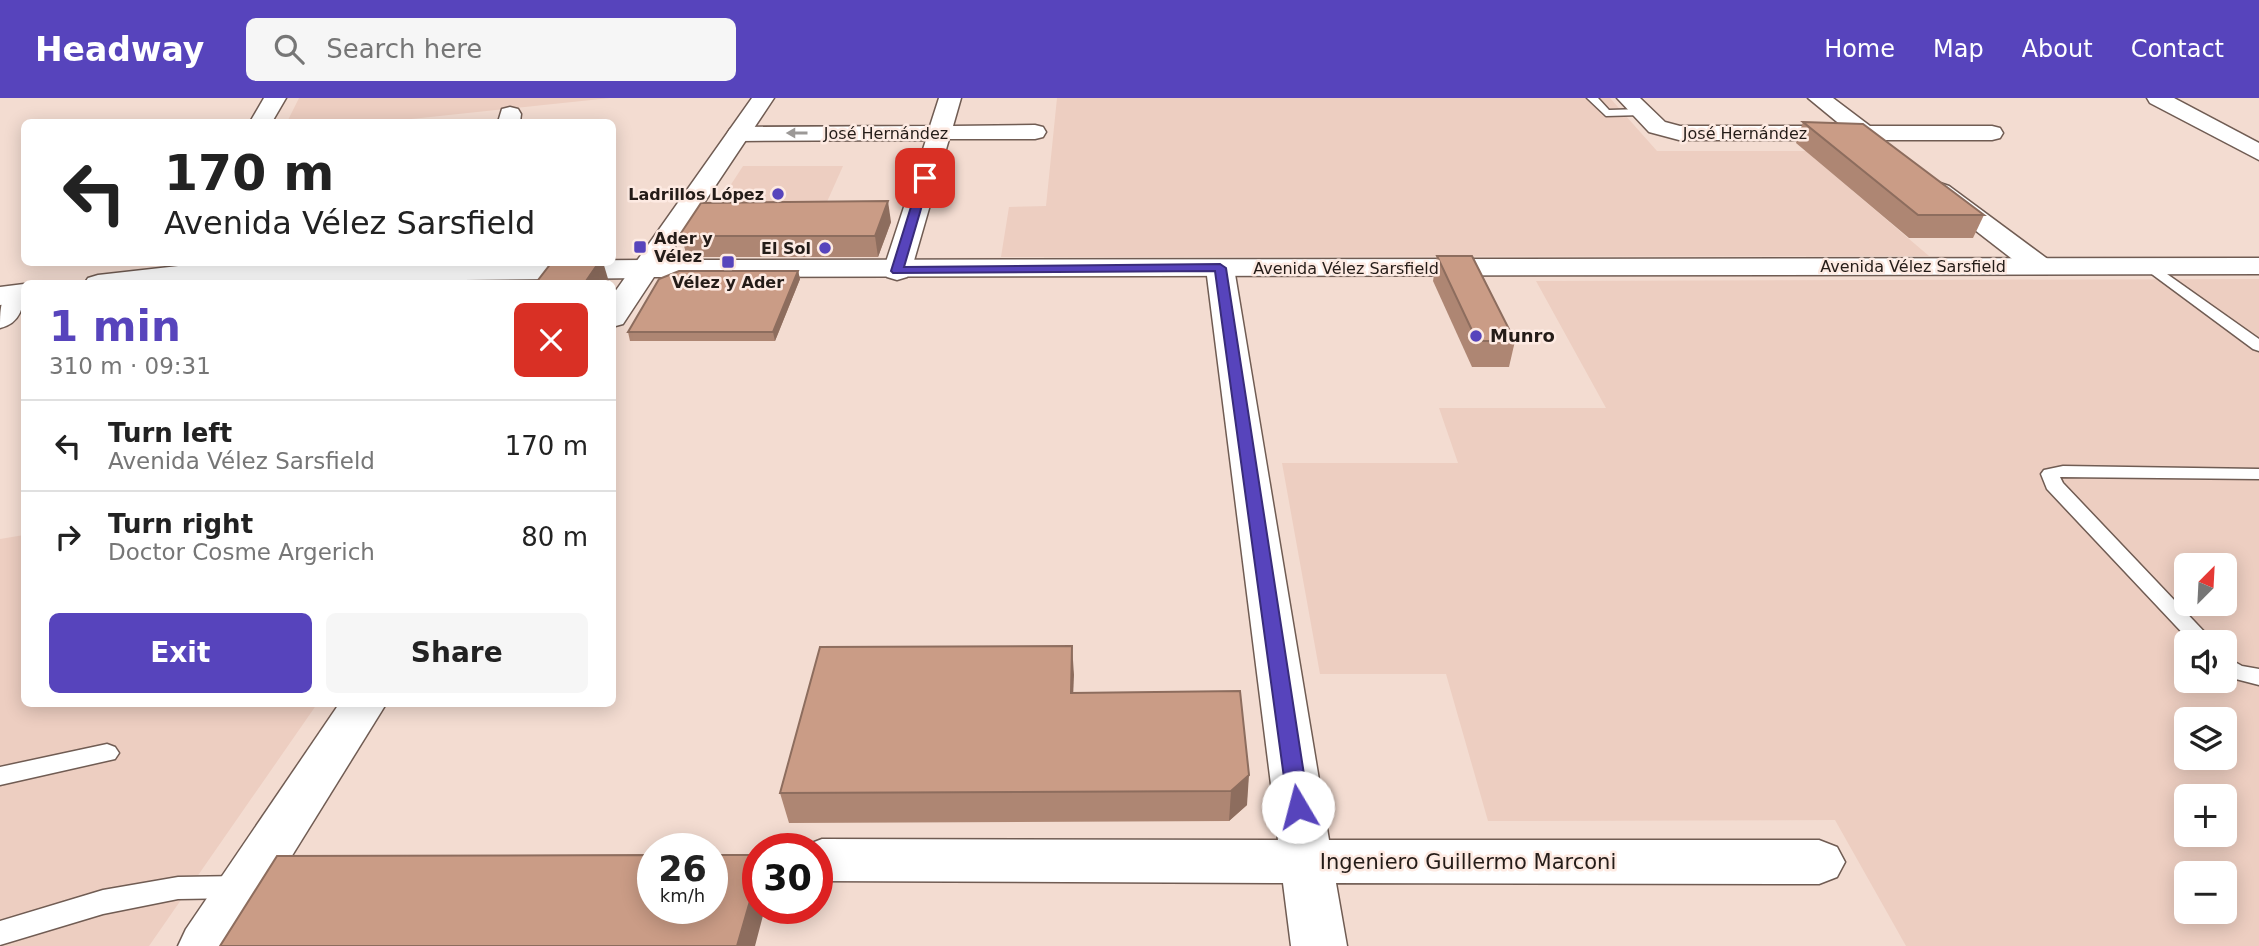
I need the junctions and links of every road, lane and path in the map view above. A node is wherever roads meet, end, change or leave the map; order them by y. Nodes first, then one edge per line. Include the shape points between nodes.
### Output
1 (275, 98) edge
2 (763, 98) edge
3 (950, 98) edge
4 (1592, 98) edge
5 (1819, 98) edge
6 (2158, 98) edge
7 (1635, 105) edge
8 (263, 119) edge
9 (2214, 129) junction
10 (2259, 129) edge
11 (939, 132) junction
12 (1035, 132) dead end
13 (1864, 133) junction
14 (1992, 133) dead end
15 (738, 134) junction
16 (2259, 153) edge
17 (1897, 158) edge
18 (1919, 175) edge
19 (487, 266) edge
20 (2039, 266) junction
21 (2150, 266) junction
22 (2259, 266) edge
23 (178, 268) edge
24 (1220, 268) junction
25 (645, 270) junction
26 (897, 271) junction
27 (344, 277) edge
28 (118, 280) edge
29 (15, 294) edge
30 (616, 312) edge
31 (0, 320) edge
32 (2259, 346) edge
33 (2259, 474) edge
34 (2192, 630) edge
35 (2237, 673) edge
36 (2259, 677) edge
37 (361, 707) edge
38 (107, 753) dead end
39 (0, 776) edge
40 (833, 861) edge
41 (1306, 861) junction
42 (1819, 862) dead end
43 (244, 887) junction
44 (0, 933) edge
45 (206, 946) edge
46 (1319, 946) edge

1 - 8 street
2 - 15 street
3 - 11 street
4 - 7 lane via 1606,113
5 - 13 street
6 - 9 street
7 - 13 street, José Hernández via 1657,127 1693,134
9 - 10 street
9 - 16 street
11 - 12 street, José Hernández
11 -> 15 street, José Hernández
11 - 26 street
13 - 14 street, José Hernández
13 - 17 street
15 - 25 street
18 - 20 street
19 - 25 street, Avenida Vélez Sarsfield
19 - 27 street, Avenida Vélez Sarsfield
20 - 21 street, Avenida Vélez Sarsfield
20 - 24 street, Avenida Vélez Sarsfield
21 - 22 street, Avenida Vélez Sarsfield
21 - 32 lane
23 - 27 street, Avenida Vélez Sarsfield
23 - 28 street, Avenida Vélez Sarsfield
24 - 26 street, Avenida Vélez Sarsfield
24 - 41 street
25 - 26 street, Avenida Vélez Sarsfield
25 - 30 street
29 - 31 street
33 - 34 lane via 2050,474 2054,485
35 - 36 lane
37 - 43 street
38 - 39 lane
40 - 41 street, Ingeniero Guillermo Marconi
41 - 42 street, Ingeniero Guillermo Marconi
41 - 46 street
43 - 44 lane via 178,888 103,902
43 - 45 street

